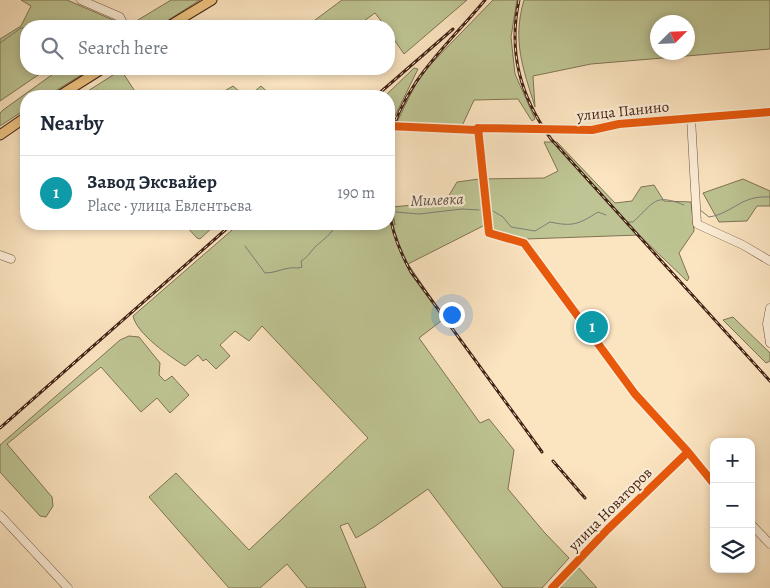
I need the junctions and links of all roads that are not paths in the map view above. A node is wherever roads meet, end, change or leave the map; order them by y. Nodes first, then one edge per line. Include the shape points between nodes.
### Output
1 (81, 0) edge
2 (212, 0) edge
3 (122, 20) edge
4 (179, 20) edge
5 (92, 75) edge
6 (69, 90) edge
7 (770, 112) edge
8 (691, 118) junction
9 (20, 121) edge
10 (395, 126) edge
11 (478, 128) junction
12 (0, 135) edge
13 (0, 254) edge
14 (11, 259) dead end
15 (770, 261) edge
16 (770, 308) edge
17 (770, 343) edge
18 (688, 452) junction
19 (713, 483) edge
20 (0, 515) edge
21 (755, 528) edge
22 (770, 544) edge
23 (68, 588) edge
24 (552, 588) edge

1 - 3 street
2 - 4 main road
5 - 6 main road
7 - 8 street, улица Панино
8 - 11 street, улица Панино via 619,124 592,130
8 - 15 street via 697,224
9 - 12 main road
10 - 11 street, улица Панино
11 - 18 street via 489,233 524,243 635,394
13 - 14 street
16 - 17 street via 767,324
18 - 19 street
18 - 24 street, улица Новаторов
20 - 23 street
21 - 22 street

